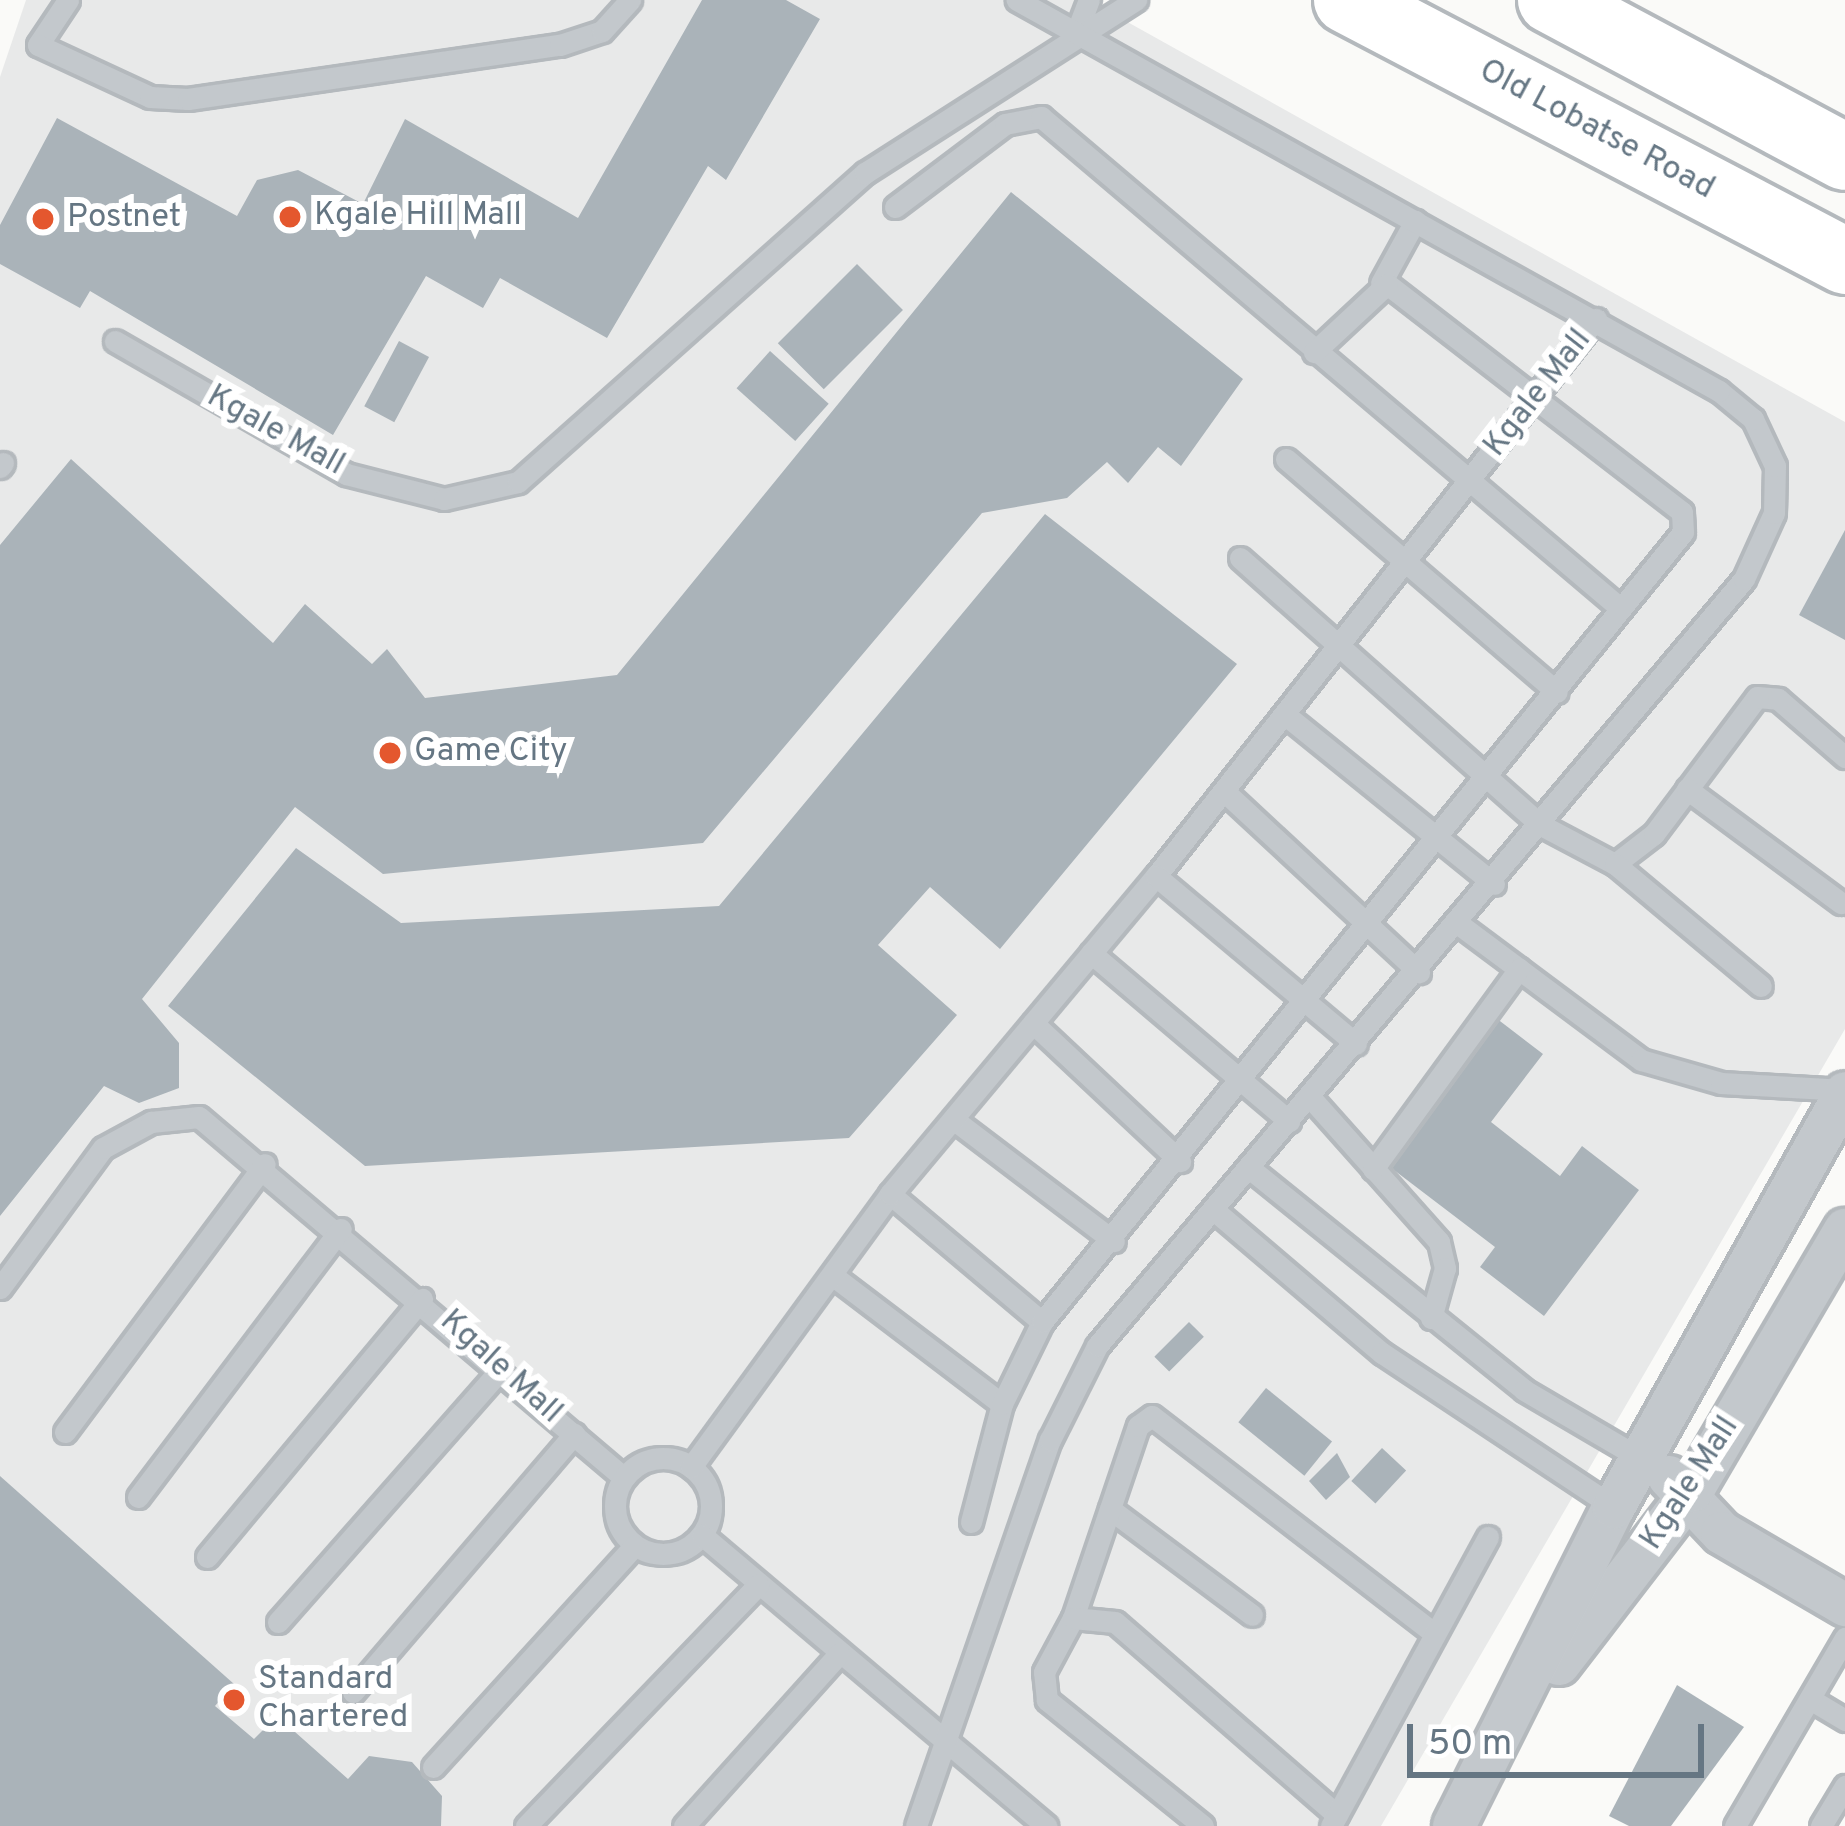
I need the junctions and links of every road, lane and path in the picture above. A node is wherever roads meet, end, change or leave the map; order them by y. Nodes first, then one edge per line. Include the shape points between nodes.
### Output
1 (68, 0) edge
2 (630, 0) edge
3 (1017, 0) edge
4 (1089, 0) edge
5 (1136, 0) edge
6 (1347, 0) edge
7 (1551, 0) edge
8 (1075, 36) junction
9 (1845, 157) edge
10 (896, 207) dead end
11 (1415, 221) junction
12 (1845, 261) edge
13 (1381, 283) junction
14 (1596, 319) junction
15 (115, 341) dead end
16 (1314, 352) junction
17 (1534, 399) junction
18 (1286, 459) dead end
19 (1468, 485) junction
20 (1240, 558) dead end
21 (1407, 564) junction
22 (1619, 607) junction
23 (1343, 646) junction
24 (1557, 692) junction
25 (1288, 717) junction
26 (1845, 757) edge
27 (1490, 778) junction
28 (1688, 788) junction
29 (1226, 792) junction
30 (1541, 825) junction
31 (1439, 840) junction
32 (1615, 864) junction
33 (1156, 876) junction
34 (1494, 884) junction
35 (1841, 904) dead end
36 (1460, 925) junction
37 (1372, 928) junction
38 (1091, 953) junction
39 (1519, 970) junction
40 (1419, 972) junction
41 (1761, 986) dead end
42 (1308, 1004) junction
43 (1033, 1023) junction
44 (1356, 1044) junction
45 (1244, 1083) junction
46 (1845, 1092) edge
47 (1310, 1097) junction
48 (953, 1119) junction
49 (1289, 1121) junction
50 (1180, 1161) junction
51 (265, 1164) junction
52 (1248, 1167) junction
53 (1373, 1169) junction
54 (890, 1194) junction
55 (1215, 1211) junction
56 (341, 1229) junction
57 (1845, 1229) edge
58 (1114, 1241) junction
59 (832, 1275) junction
60 (0, 1288) edge
61 (422, 1299) junction
62 (1431, 1318) junction
63 (1042, 1322) junction
64 (501, 1369) junction
65 (1002, 1404) junction
66 (64, 1432) dead end
67 (574, 1434) junction
68 (1640, 1458) junction
69 (691, 1467) junction
70 (623, 1478) junction
71 (1692, 1491) junction
72 (139, 1497) dead end
73 (1614, 1507) junction
74 (1110, 1509) junction
75 (971, 1522) dead end
76 (1666, 1530) junction
77 (1722, 1533) junction
78 (702, 1535) junction
79 (1488, 1537) dead end
80 (634, 1546) junction
81 (208, 1557) dead end
82 (758, 1585) junction
83 (1845, 1605) edge
84 (1252, 1615) dead end
85 (1073, 1618) junction
86 (278, 1622) dead end
87 (1432, 1632) junction
88 (1845, 1638) edge
89 (839, 1654) junction
90 (352, 1692) dead end
91 (1810, 1699) junction
92 (1845, 1720) edge
93 (1513, 1721) junction
94 (941, 1743) junction
95 (433, 1768) dead end
96 (1845, 1786) edge
97 (1334, 1821) edge
98 (526, 1826) edge
99 (684, 1826) edge
100 (916, 1826) edge
101 (1046, 1826) edge
102 (1203, 1826) edge
103 (1454, 1826) edge
104 (1735, 1826) edge
105 (1821, 1826) edge

1 - 2 lane via 38,45 150,97 188,99 560,45 602,31
3 - 8 lane, Kgale Mall
4 - 8 lane
5 - 8 lane, Kgale Mall
6 - 12 highway, Old Lobatse Road
7 - 9 highway
8 - 11 lane, Kgale Mall
8 - 15 lane, Kgale Mall via 865,173 518,482 444,499 346,474
10 - 16 lane via 1005,124 1041,117
11 - 13 lane
11 - 14 lane, Kgale Mall
13 - 16 lane
13 - 17 lane
14 - 17 lane, Kgale Mall
14 - 30 lane via 1753,419 1775,466 1774,513 1744,579
16 - 19 lane
17 - 19 lane, Kgale Mall
17 - 22 lane via 1686,519
18 - 21 lane
19 - 21 lane, Kgale Mall
19 - 22 lane
20 - 23 lane
21 - 23 lane, Kgale Mall
21 - 24 lane
22 - 24 lane
23 - 25 lane, Kgale Mall
23 - 27 lane
24 - 27 lane
25 - 29 lane, Kgale Mall
25 - 31 lane
26 - 28 lane via 1763,695
27 - 30 lane
27 - 31 lane
28 - 32 lane
28 - 35 lane
29 - 33 lane, Kgale Mall
29 - 37 lane
30 - 32 lane
30 - 34 lane
31 - 34 lane
31 - 37 lane
32 - 41 lane
33 - 38 lane, Kgale Mall
33 - 42 lane
34 - 36 lane
36 - 39 lane
36 - 40 lane
37 - 40 lane
37 - 42 lane
38 - 43 lane, Kgale Mall
38 - 45 lane
39 - 46 lane via 1641,1060 1721,1083
39 - 53 lane
40 - 44 lane
42 - 44 lane
42 - 45 lane
43 - 48 lane, Kgale Mall
43 - 50 lane
44 - 47 lane
45 - 49 lane
45 - 50 lane
46 - 68 street, Kgale Mall
47 - 49 lane
47 - 53 lane
48 - 54 lane, Kgale Mall
48 - 58 lane
49 - 52 lane
50 - 58 lane
51 - 56 lane, Kgale Mall
51 - 60 lane, Kgale Mall via 199,1117 151,1122 103,1148
51 - 66 lane
52 - 55 lane
52 - 62 lane, Kgale Mall
53 - 62 lane via 1439,1242 1445,1268
54 - 59 lane, Kgale Mall
54 - 63 lane
55 - 73 lane, Kgale Mall via 1502,1442
55 - 94 lane via 1097,1346 1050,1440
56 - 61 lane, Kgale Mall
56 - 72 lane
57 - 71 street, Kgale Mall
58 - 63 lane
59 - 65 lane
59 - 69 lane, Kgale Mall
61 - 64 lane, Kgale Mall
61 - 81 lane
62 - 68 lane, Kgale Mall
63 - 65 lane
64 - 67 lane, Kgale Mall
64 - 86 lane
65 - 75 lane
67 - 70 lane, Kgale Mall
67 - 90 lane
68 - 71 street
68 - 73 street, Kgale Mall
69 - 70 lane via 656,1458
69 - 78 lane via 711,1498
70 - 80 lane via 614,1514
71 - 76 street, Kgale Mall
71 - 77 street
73 - 76 street
73 - 93 street, Kgale Mall
74 - 84 lane
74 - 85 lane
74 - 87 lane via 1138,1426 1152,1416
76 - 77 street
76 - 93 street, Kgale Mall
77 - 83 street
78 - 80 lane via 670,1555
78 - 82 lane
79 - 87 lane
80 - 95 lane
82 - 89 lane
82 - 98 lane
85 - 97 lane via 1115,1622
85 - 102 lane via 1044,1672 1047,1700
87 - 97 lane
88 - 91 lane
89 - 94 lane
89 - 99 lane
91 - 92 lane
91 - 104 lane
93 - 103 street, Kgale Mall
94 - 100 lane
94 - 101 lane
96 - 105 lane

